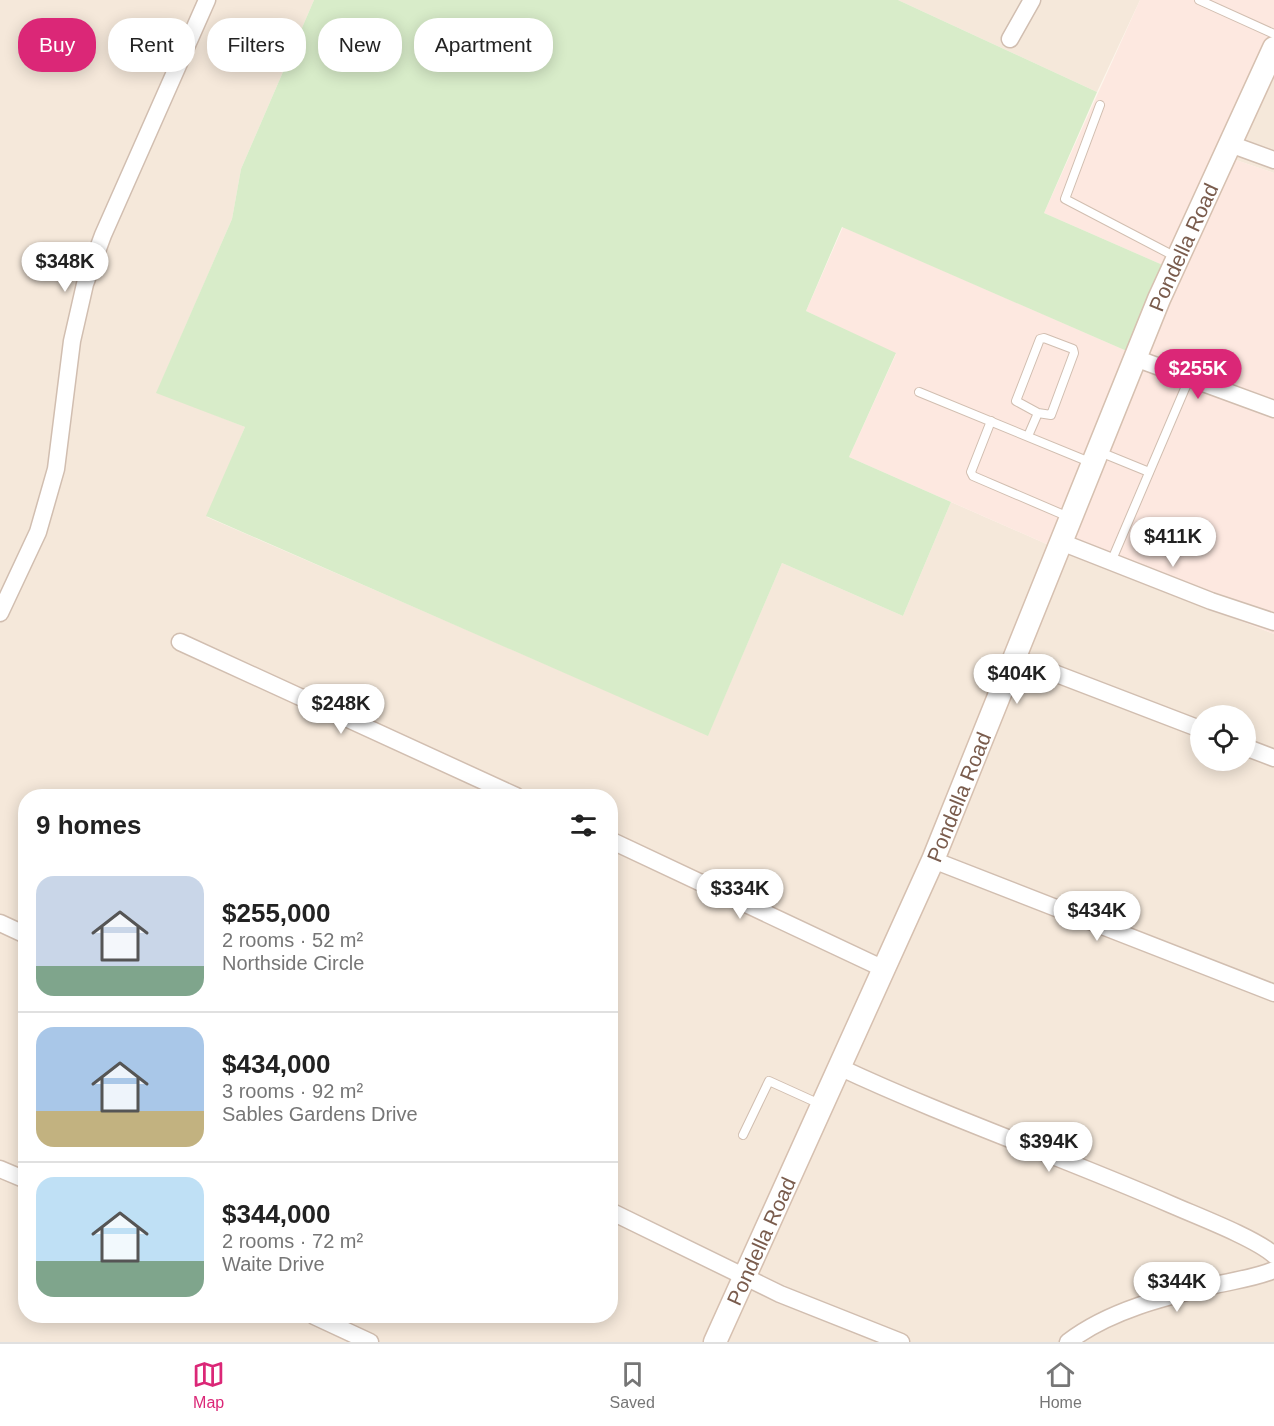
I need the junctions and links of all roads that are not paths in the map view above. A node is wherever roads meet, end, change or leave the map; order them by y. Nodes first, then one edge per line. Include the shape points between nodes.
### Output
1 (207, 0) edge
2 (1032, 0) edge
3 (1199, 0) edge
4 (1274, 34) edge
5 (1010, 39) dead end
6 (1274, 48) edge
7 (1100, 105) dead end
8 (1230, 144) junction
9 (1274, 160) edge
10 (1178, 258) junction
11 (1135, 358) junction
12 (1189, 379) junction
13 (919, 392) dead end
14 (1274, 409) edge
15 (1038, 413) junction
16 (991, 421) junction
17 (1028, 436) junction
18 (1095, 457) junction
19 (1149, 472) junction
20 (1071, 519) junction
21 (1062, 542) junction
22 (1111, 562) junction
23 (0, 613) edge
24 (1274, 622) edge
25 (180, 642) dead end
26 (1015, 658) junction
27 (1190, 725) edge
28 (1256, 751) edge
29 (1274, 758) edge
30 (501, 789) edge
31 (618, 844) edge
32 (933, 860) junction
33 (0, 923) edge
34 (18, 931) edge
35 (884, 969) junction
36 (1274, 993) edge
37 (839, 1067) junction
38 (822, 1105) junction
39 (744, 1135) dead end
40 (0, 1169) edge
41 (18, 1177) edge
42 (618, 1215) edge
43 (1274, 1255) edge
44 (1274, 1269) edge
45 (745, 1276) junction
46 (329, 1323) edge
47 (370, 1342) edge
48 (715, 1342) edge
49 (901, 1342) edge
50 (1068, 1342) edge

1 - 23 street via 85,284 72,341 56,469 38,532
2 - 5 street
3 - 4 lane
6 - 8 main road, Pondella Road
7 - 10 lane via 1065,199
8 - 9 street
8 - 10 main road, Pondella Road
10 - 11 main road, Pondella Road
11 - 12 street
11 - 18 main road, Pondella Road
12 - 14 street
12 - 19 lane
13 - 16 lane
15 - 15 lane via 1051,415 1074,353 1044,338 1040,339 1016,400
15 - 17 lane
16 - 17 lane
16 - 20 lane via 971,472 973,476
17 - 18 lane
18 - 19 lane
18 - 20 main road, Pondella Road
19 - 22 lane
20 - 21 main road, Pondella Road
21 - 22 street
21 - 26 main road, Pondella Road
22 - 24 street
25 - 30 street
26 - 27 street
26 - 32 main road, Pondella Road
28 - 29 street
31 - 35 street
32 - 35 main road, Pondella Road
32 - 36 street
33 - 34 street
35 - 37 main road, Pondella Road
37 - 38 main road, Pondella Road
37 - 43 street via 1117,1181
38 - 39 lane via 769,1081
38 - 45 main road, Pondella Road
40 - 41 street
42 - 45 street
44 - 50 street via 1119,1314
45 - 48 main road, Pondella Road
45 - 49 street
46 - 47 street

